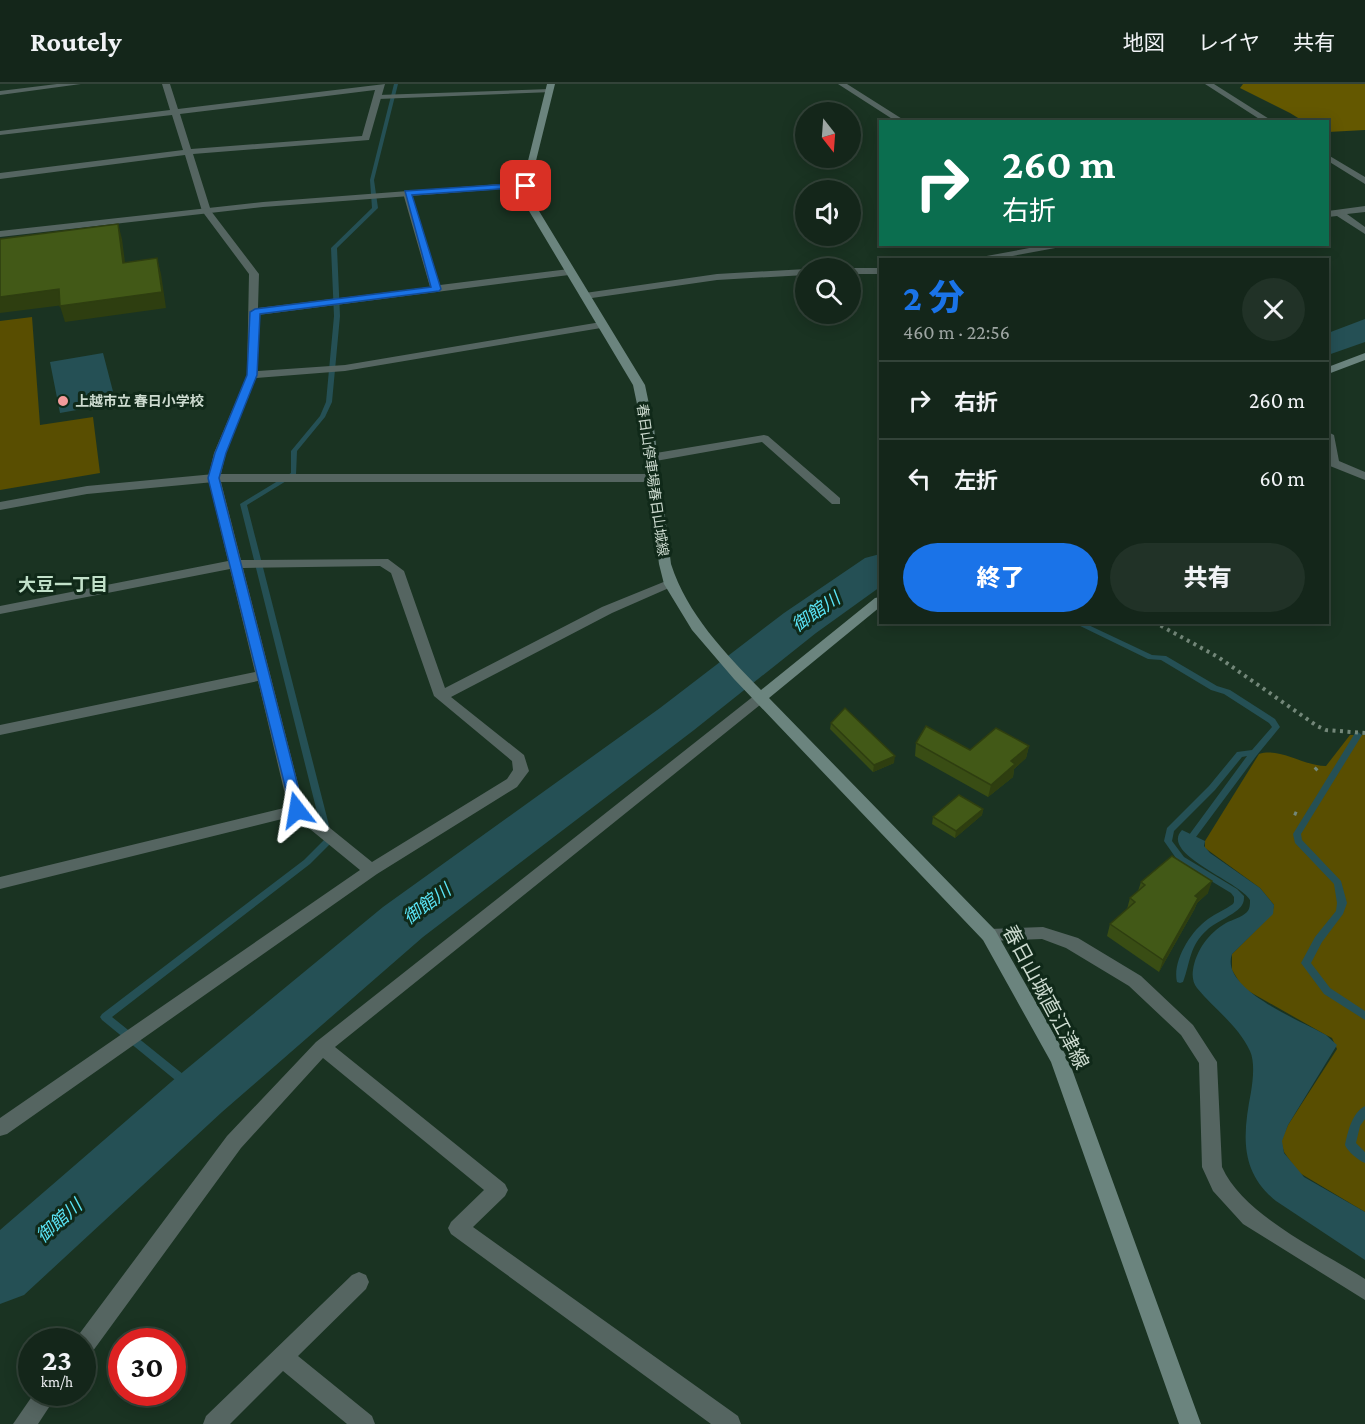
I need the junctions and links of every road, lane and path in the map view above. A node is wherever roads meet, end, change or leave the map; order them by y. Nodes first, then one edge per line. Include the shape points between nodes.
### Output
1 (77, 84) edge
2 (166, 84) edge
3 (842, 84) edge
4 (1209, 84) edge
5 (381, 85) edge
6 (550, 87) edge
7 (0, 93) edge
8 (378, 97) junction
9 (176, 112) junction
10 (900, 120) edge
11 (1267, 120) edge
12 (0, 133) edge
13 (189, 152) junction
14 (1329, 159) edge
15 (0, 176) edge
16 (1365, 181) edge
17 (526, 186) junction
18 (407, 193) junction
19 (1365, 209) edge
20 (207, 211) junction
21 (1339, 213) junction
22 (1329, 214) edge
23 (1365, 231) edge
24 (0, 234) edge
25 (1060, 246) edge
26 (982, 258) edge
27 (879, 270) edge
28 (861, 271) edge
29 (569, 272) junction
30 (795, 273) edge
31 (436, 289) junction
32 (585, 296) junction
33 (255, 312) junction
34 (602, 325) junction
35 (1365, 356) edge
36 (1329, 371) edge
37 (252, 375) junction
38 (1329, 445) edge
39 (650, 458) junction
40 (1331, 466) edge
41 (1365, 476) edge
42 (214, 478) junction
43 (653, 478) junction
44 (836, 501) dead end
45 (0, 506) edge
46 (235, 564) junction
47 (671, 584) junction
48 (879, 602) edge
49 (0, 610) edge
50 (1158, 624) edge
51 (263, 675) junction
52 (441, 696) junction
53 (760, 698) junction
54 (0, 730) edge
55 (1365, 733) edge
56 (297, 810) junction
57 (1294, 813) dead end
58 (1299, 815) dead end
59 (371, 870) junction
60 (0, 883) edge
61 (989, 935) junction
62 (322, 1047) junction
63 (0, 1128) edge
64 (359, 1282) dead end
65 (1365, 1290) edge
66 (96, 1329) edge
67 (283, 1357) junction
68 (38, 1406) edge
69 (24, 1424) edge
70 (214, 1424) edge
71 (364, 1424) edge
72 (730, 1424) edge
73 (1190, 1424) edge

1 - 7 street
2 - 9 street
3 - 10 street
4 - 11 street
5 - 8 street
5 - 9 street
6 - 8 lane
6 - 17 main road
8 - 13 street via 366,138
9 - 12 street
9 - 13 street
13 - 15 street
13 - 20 street
14 - 16 street
17 - 18 street
17 - 29 main road, 春日山停車場春日山城線 via 534,212
18 - 20 street
18 - 31 street
19 - 21 street
20 - 24 street
20 - 33 street via 254,274
21 - 22 street
21 - 23 street
25 - 26 street
27 - 28 street
29 - 31 street
29 - 32 main road, 春日山停車場春日山城線
30 - 32 street via 717,277
31 - 33 street
32 - 34 main road, 春日山停車場春日山城線
33 - 37 street
34 - 37 street via 345,368
34 - 39 main road, 春日山停車場春日山城線 via 639,385
35 - 36 main road
37 - 42 street via 220,453
38 - 40 street
39 - 43 main road, 春日山停車場春日山城線
39 - 44 street via 764,438
40 - 41 street
42 - 43 street
42 - 45 street via 87,490
42 - 46 street
43 - 47 main road, 春日山停車場春日山城線
46 - 49 street
46 - 51 street
46 - 52 street via 383,562 398,571
47 - 52 street via 607,610
47 - 53 main road, 春日山停車場春日山城線 via 699,630
48 - 53 main road
50 - 55 path via 1229,663 1317,726
51 - 54 street
51 - 56 street
52 - 59 street via 519,759 520,771 512,783
53 - 61 main road, 春日山城直江津線
53 - 62 street
56 - 59 street
56 - 60 street
57 - 58 path
59 - 63 street
61 - 65 street via 1043,933 1072,943 1135,981 1187,1030 1208,1062 1212,1167 1220,1185 1250,1218
61 - 73 main road, 春日山城直江津線 via 1060,1061
62 - 66 street via 234,1142
62 - 72 street via 498,1190 458,1228
64 - 67 street
67 - 70 street
67 - 71 street
68 - 69 street

